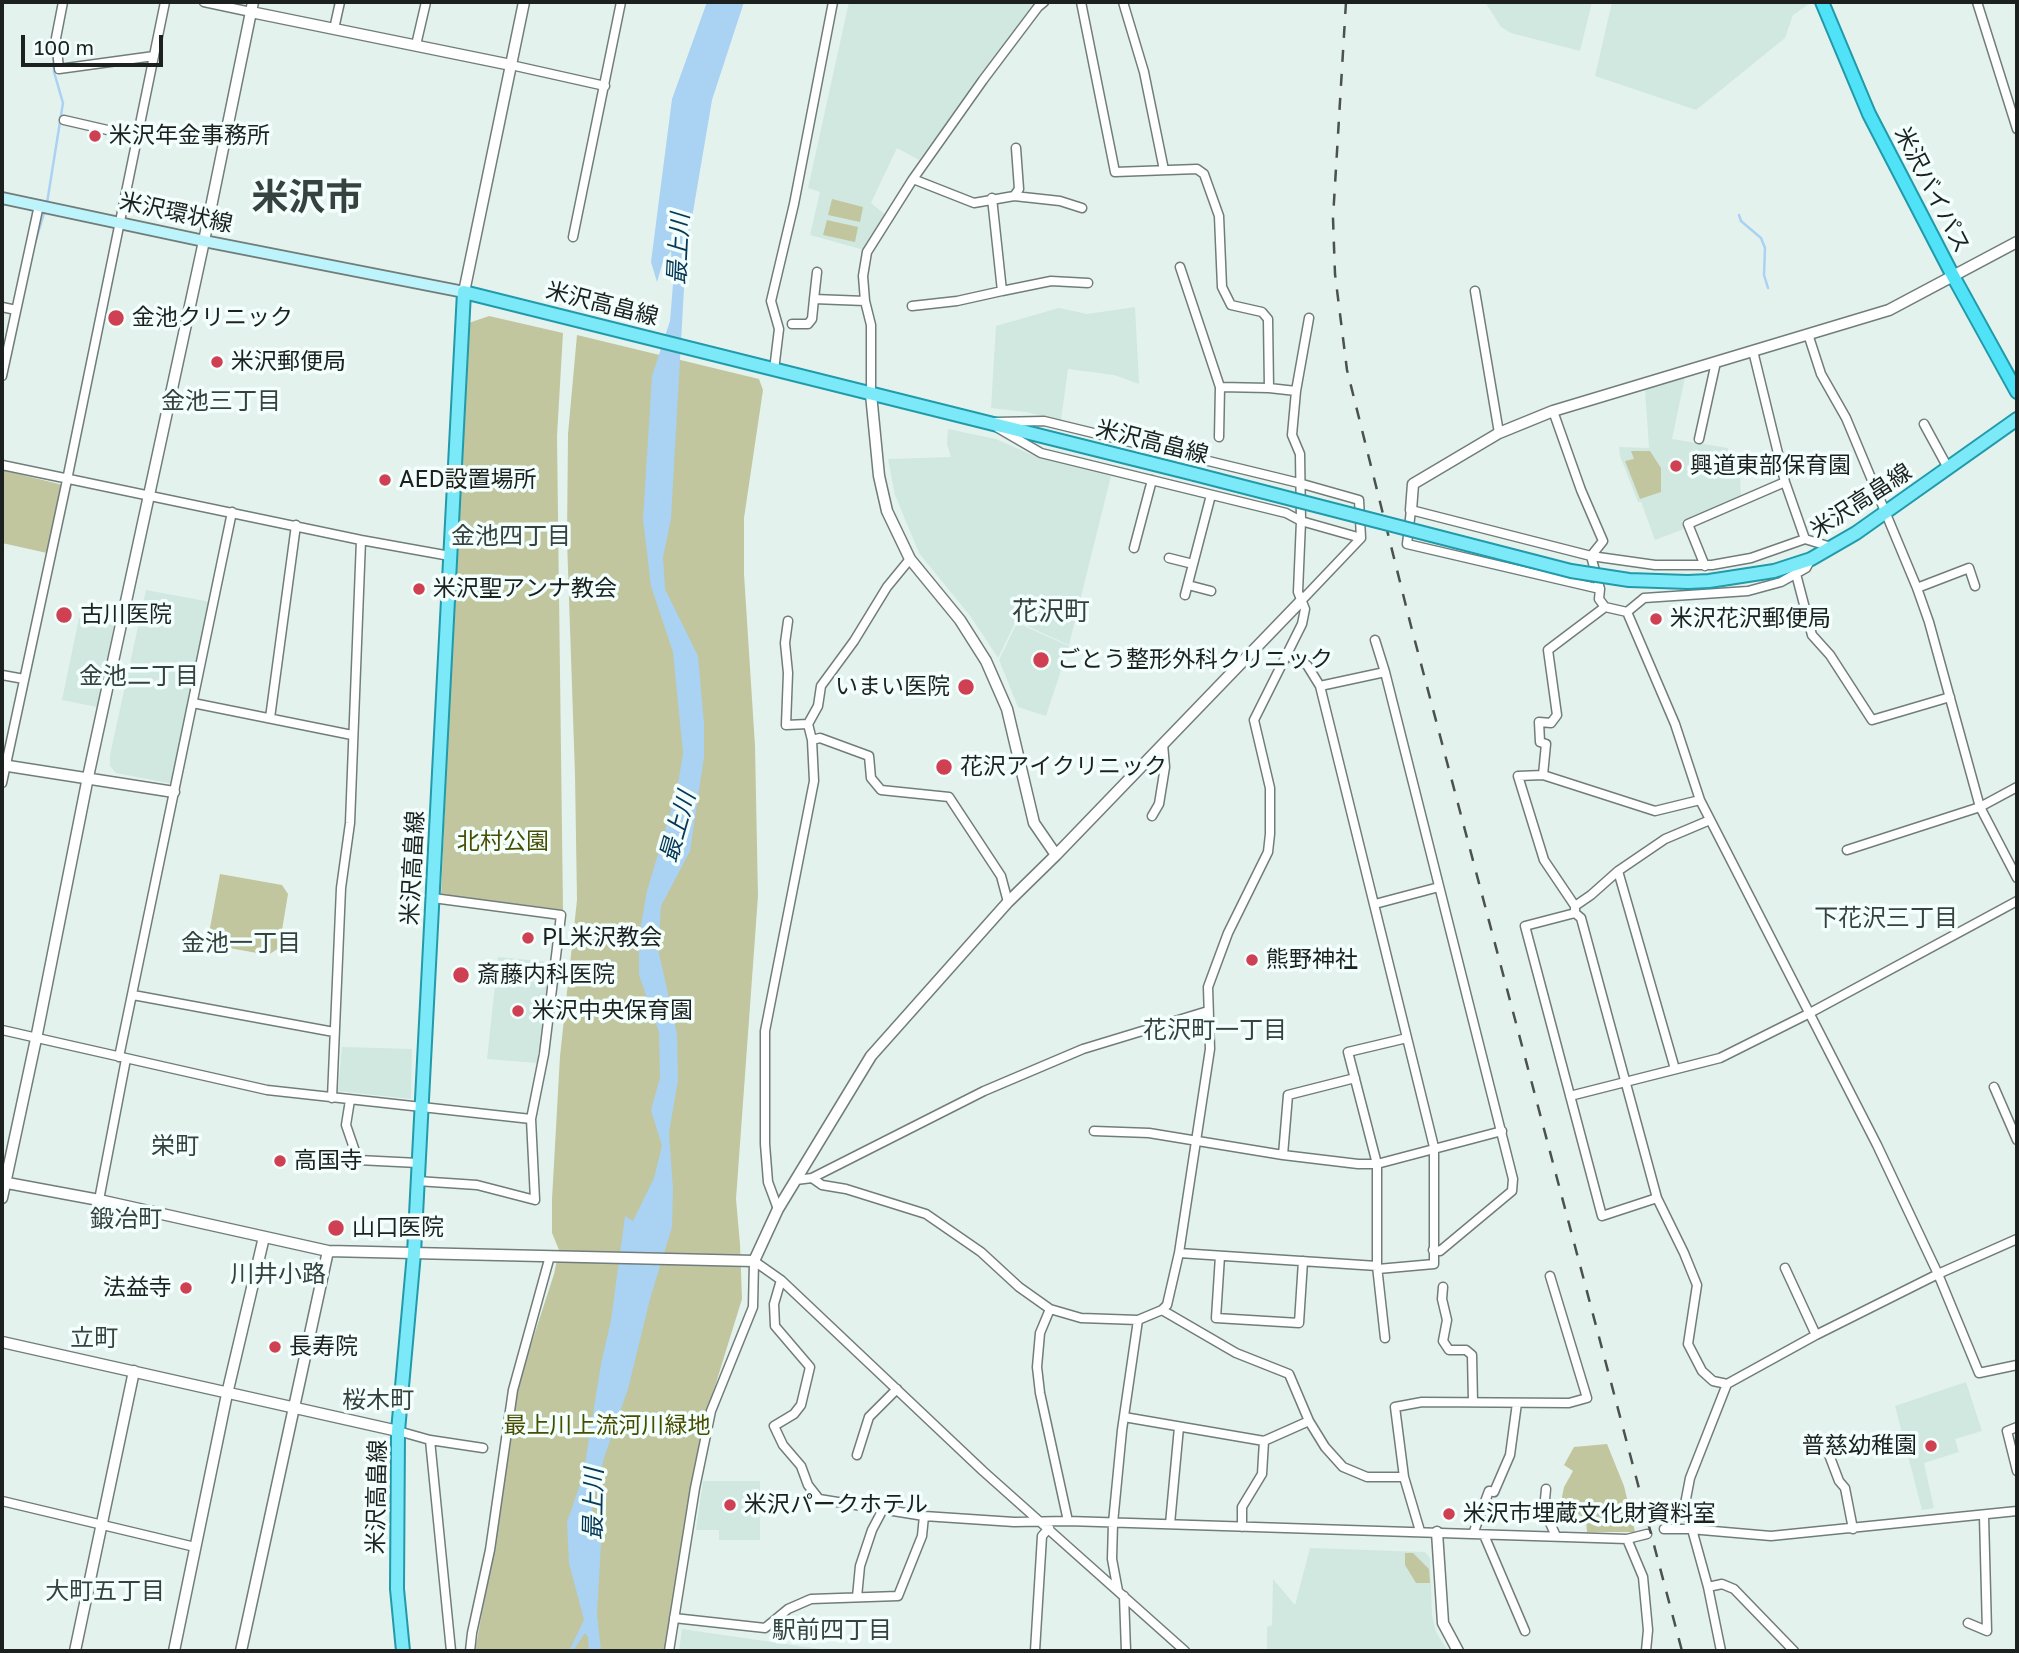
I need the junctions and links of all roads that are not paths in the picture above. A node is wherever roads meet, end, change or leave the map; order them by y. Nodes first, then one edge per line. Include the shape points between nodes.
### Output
1 (63, 2) edge
2 (165, 2) edge
3 (204, 2) edge
4 (340, 2) edge
5 (426, 2) edge
6 (523, 2) edge
7 (621, 2) edge
8 (833, 2) edge
9 (1044, 2) edge
10 (1081, 2) edge
11 (1124, 2) edge
12 (1822, 2) edge
13 (1977, 2) edge
14 (252, 7) edge
15 (334, 29) junction
16 (416, 45) junction
17 (154, 56) junction
18 (510, 65) junction
19 (605, 86) junction
20 (64, 120) dead end
21 (2017, 129) edge
22 (138, 137) junction
23 (1016, 148) dead end
24 (1164, 170) junction
25 (913, 179) junction
26 (1014, 196) junction
27 (2, 198) edge
28 (992, 198) junction
29 (39, 205) junction
30 (1082, 208) dead end
31 (121, 222) junction
32 (573, 237) dead end
33 (204, 241) junction
34 (2017, 242) edge
35 (1180, 267) dead end
36 (817, 272) dead end
37 (1953, 276) junction
38 (1088, 283) dead end
39 (1002, 291) junction
40 (1475, 291) dead end
41 (464, 292) junction
42 (814, 299) junction
43 (865, 301) junction
44 (912, 306) dead end
45 (2, 307) edge
46 (16, 310) junction
47 (1309, 317) dead end
48 (792, 324) dead end
49 (1808, 334) junction
50 (1753, 351) junction
51 (1716, 362) junction
52 (767, 368) junction
53 (2, 376) edge
54 (1220, 387) junction
55 (1269, 388) junction
56 (1296, 391) junction
57 (2017, 392) edge
58 (871, 394) junction
59 (1553, 411) junction
60 (2017, 419) edge
61 (988, 422) junction
62 (1924, 424) dead end
63 (1499, 433) junction
64 (1219, 437) dead end
65 (1699, 439) dead end
66 (2, 465) edge
67 (1948, 468) junction
68 (67, 480) junction
69 (1152, 480) junction
70 (1784, 482) junction
71 (1299, 483) junction
72 (150, 495) junction
73 (1211, 495) junction
74 (1411, 510) junction
75 (232, 512) junction
76 (1885, 512) junction
77 (1301, 521) junction
78 (296, 526) junction
79 (1361, 538) junction
80 (1805, 539) junction
81 (360, 540) junction
82 (1831, 547) junction
83 (1134, 548) dead end
84 (450, 555) junction
85 (1591, 556) junction
86 (1169, 558) dead end
87 (910, 559) junction
88 (1811, 559) junction
89 (1193, 564) junction
90 (1705, 566) junction
91 (1796, 574) junction
92 (1188, 585) junction
93 (1975, 586) dead end
94 (1917, 588) junction
95 (1600, 589) junction
96 (1210, 591) dead end
97 (1185, 595) dead end
98 (1301, 601) junction
99 (1605, 607) junction
100 (1628, 612) junction
101 (788, 621) dead end
102 (1376, 639) dead end
103 (1288, 656) junction
104 (1385, 672) junction
105 (2, 675) edge
106 (24, 679) junction
107 (1320, 686) junction
108 (1950, 697) junction
109 (193, 703) junction
110 (270, 718) junction
111 (807, 724) junction
112 (352, 735) junction
113 (812, 740) junction
114 (1163, 744) junction
115 (4, 765) edge
116 (1543, 775) junction
117 (88, 777) junction
118 (2, 783) edge
119 (2017, 787) edge
120 (174, 792) junction
121 (1700, 800) junction
122 (1980, 807) junction
123 (1152, 816) dead end
124 (1710, 820) junction
125 (1847, 850) dead end
126 (1056, 855) junction
127 (1618, 871) junction
128 (2017, 878) edge
129 (1439, 887) junction
130 (433, 898) junction
131 (2017, 901) edge
132 (1008, 902) junction
133 (1375, 904) junction
134 (1575, 909) junction
135 (133, 995) junction
136 (1208, 1011) junction
137 (1808, 1014) junction
138 (2, 1030) edge
139 (334, 1032) junction
140 (1407, 1038) junction
141 (36, 1040) junction
142 (122, 1058) junction
143 (1675, 1069) junction
144 (1354, 1078) junction
145 (1625, 1083) junction
146 (1994, 1087) dead end
147 (1570, 1096) junction
148 (332, 1098) junction
149 (350, 1100) junction
150 (421, 1106) junction
151 (531, 1119) junction
152 (1094, 1131) dead end
153 (1502, 1131) junction
154 (2017, 1140) edge
155 (1197, 1141) junction
156 (1434, 1147) junction
157 (1283, 1155) junction
158 (418, 1163) junction
159 (1377, 1164) junction
160 (812, 1178) junction
161 (796, 1180) junction
162 (417, 1181) junction
163 (3, 1182) edge
164 (2, 1198) edge
165 (1657, 1198) junction
166 (99, 1200) junction
167 (778, 1209) junction
168 (264, 1237) junction
169 (2017, 1239) edge
170 (1433, 1250) junction
171 (328, 1251) junction
172 (414, 1253) junction
173 (1179, 1253) junction
174 (1220, 1255) junction
175 (550, 1256) junction
176 (754, 1261) junction
177 (1303, 1261) junction
178 (1377, 1268) junction
179 (1785, 1268) dead end
180 (1938, 1275) junction
181 (1550, 1276) dead end
182 (781, 1280) junction
183 (1443, 1287) dead end
184 (1050, 1309) junction
185 (1162, 1310) junction
186 (1138, 1320) junction
187 (1816, 1335) junction
188 (1385, 1338) dead end
189 (2, 1342) edge
190 (2017, 1365) edge
191 (134, 1371) junction
192 (1727, 1384) junction
193 (897, 1389) junction
194 (227, 1394) junction
195 (1473, 1402) junction
196 (1517, 1403) junction
197 (292, 1409) junction
198 (1124, 1417) junction
199 (1308, 1421) junction
200 (1179, 1427) junction
201 (2017, 1427) edge
202 (398, 1431) junction
203 (430, 1440) junction
204 (1264, 1441) junction
205 (483, 1448) dead end
206 (1828, 1452) dead end
207 (857, 1455) dead end
208 (2017, 1471) edge
209 (1404, 1477) junction
210 (1546, 1489) dead end
211 (2, 1502) edge
212 (882, 1511) junction
213 (2017, 1511) edge
214 (923, 1516) junction
215 (1984, 1516) junction
216 (1041, 1521) junction
217 (1068, 1521) junction
218 (1113, 1523) junction
219 (1170, 1524) junction
220 (102, 1525) junction
221 (1242, 1527) junction
222 (1049, 1528) junction
223 (1664, 1529) dead end
224 (1690, 1529) junction
225 (1853, 1529) junction
226 (1420, 1531) junction
227 (1437, 1532) junction
228 (1473, 1534) junction
229 (1647, 1534) dead end
230 (1484, 1535) junction
231 (1556, 1536) junction
232 (1627, 1539) junction
233 (195, 1547) junction
234 (1708, 1587) junction
235 (1121, 1594) junction
236 (857, 1597) junction
237 (674, 1618) junction
238 (1968, 1623) dead end
239 (1525, 1631) dead end
240 (75, 1651) edge
241 (174, 1651) edge
242 (241, 1651) edge
243 (403, 1651) edge
244 (451, 1651) edge
245 (470, 1651) edge
246 (670, 1651) edge
247 (1035, 1651) edge
248 (1126, 1651) edge
249 (1185, 1651) edge
250 (1458, 1651) edge
251 (1646, 1651) edge
252 (1721, 1651) edge
253 (1794, 1651) edge

1 - 17 street via 56,38 59,69
2 - 17 street
3 - 14 street
4 - 15 street
5 - 16 street
6 - 18 street
7 - 19 street
8 - 52 street via 771,301 779,329
9 - 25 street
10 - 24 street via 1115,172
11 - 24 street
12 - 37 highway, 米沢バイパス via 1869,114
13 - 21 street
14 - 15 street
14 - 33 street
15 - 16 street
16 - 18 street
17 - 22 street
18 - 19 street
18 - 41 street
19 - 32 street
20 - 22 street
22 - 31 street
23 - 26 street via 1019,189
24 - 55 street via 1197,169 1204,174 1219,216 1222,287 1231,305 1262,312 1268,319
25 - 28 street via 974,203
25 - 43 street via 867,252
26 - 28 street
26 - 30 street
27 - 29 main road, 米沢環状線
28 - 39 street
29 - 31 main road, 米沢環状線
29 - 46 street
31 - 33 main road, 米沢環状線
31 - 68 street
33 - 41 main road, 米沢環状線
33 - 72 street
34 - 37 street
35 - 54 street
36 - 42 street
37 - 49 street via 1889,310
37 - 57 highway, 米沢バイパス
38 - 39 street via 1051,281
39 - 44 street
40 - 63 street
41 - 52 main road, 米沢高畠線
41 - 84 main road, 米沢高畠線
42 - 43 street
42 - 48 street via 808,324
43 - 58 street via 871,325
45 - 46 street
46 - 53 street
47 - 56 street
49 - 50 street
49 - 76 street via 1821,374 1846,418
50 - 51 street
50 - 70 street
51 - 59 street
51 - 65 street
52 - 58 main road, 米沢高畠線
54 - 55 street
54 - 64 street
55 - 56 street
56 - 71 street via 1292,435 1300,454
58 - 61 main road, 米沢高畠線
58 - 87 street via 887,511
59 - 63 street
59 - 85 street via 1603,541
60 - 67 main road, 米沢高畠線
61 - 69 street via 1041,453
61 - 71 street via 1044,421
61 - 88 main road, 米沢高畠線, bridge via 1571,571 1629,580 1709,582 1774,571
62 - 67 street
63 - 74 street via 1413,484
66 - 68 street
67 - 76 main road, 米沢高畠線
68 - 72 street
68 - 106 street
69 - 73 street
69 - 83 street
70 - 80 street
70 - 90 street via 1688,524
71 - 77 street
71 - 79 street via 1359,500
72 - 75 street
72 - 117 street
73 - 77 street via 1286,513
73 - 89 street
74 - 85 street
74 - 95 street via 1408,544
75 - 78 street
75 - 109 street
76 - 82 main road, 米沢高畠線
76 - 94 street
77 - 79 street
77 - 98 street
78 - 81 street
78 - 110 street
79 - 98 street
80 - 82 street
80 - 90 street via 1751,558
81 - 84 street
81 - 112 street
82 - 88 main road, 米沢高畠線
84 - 130 main road, 米沢高畠線
85 - 90 street
85 - 95 street
86 - 89 street
87 - 111 street via 821,686 818,706
87 - 126 street via 960,620 986,661 1007,709 1034,823
88 - 91 street
89 - 92 street
91 - 100 street via 1748,591 1644,598
91 - 108 street via 1812,635 1830,654 1872,720
92 - 96 street
92 - 97 street
93 - 94 street via 1969,568
94 - 108 street
95 - 99 street via 1599,600
98 - 103 street via 1305,608 1302,624
98 - 114 street
99 - 100 street
99 - 116 street via 1548,650 1557,715 1551,723 1539,722 1540,741 1546,744
100 - 121 street via 1675,724
101 - 111 street via 786,725
102 - 104 street
103 - 107 street via 1307,666
103 - 136 street via 1254,720 1270,788 1268,852 1228,933 1208,987
104 - 107 street
104 - 129 street
105 - 106 street
106 - 115 street
107 - 133 street
108 - 122 street
109 - 110 street
109 - 120 street
110 - 112 street
111 - 113 street
112 - 139 street
113 - 132 street via 820,738 869,756 871,778 881,790 950,797 1001,876
113 - 167 street via 814,781 765,1031 765,1144 768,1182
114 - 123 street via 1165,767 1159,804
114 - 126 street
115 - 117 street
115 - 118 street
116 - 121 street via 1654,811
116 - 134 street via 1518,776 1544,860
117 - 120 street
117 - 141 street
119 - 122 street
120 - 135 street
121 - 124 street
122 - 125 street
122 - 128 street
124 - 127 street via 1665,839
124 - 137 street
126 - 132 street
127 - 134 street
127 - 143 street
129 - 133 street
129 - 153 street
130 - 150 main road, 米沢高畠線
130 - 151 street via 561,915
131 - 137 street
132 - 161 street via 871,1056
133 - 140 street
134 - 145 street
134 - 147 street via 1525,926
135 - 139 street
135 - 142 street
136 - 155 street via 1210,1049
136 - 160 street via 1083,1049 984,1091
137 - 143 street via 1720,1058
137 - 180 street
138 - 141 street
139 - 148 street
140 - 144 street via 1348,1052
140 - 156 street
141 - 142 street
141 - 163 street
142 - 148 street via 267,1090
142 - 166 street
143 - 145 street
144 - 157 street via 1288,1095
144 - 159 street
145 - 147 street
145 - 165 street
146 - 154 street
147 - 165 street via 1602,1216
148 - 149 street
149 - 150 street
149 - 158 street via 346,1125 358,1160
150 - 151 street
150 - 158 main road, 米沢高畠線
151 - 162 street via 535,1200 477,1185
152 - 155 street
153 - 156 street
153 - 170 street via 1512,1191 1440,1251
155 - 157 street
155 - 173 street
156 - 159 street
156 - 170 street
157 - 159 street
158 - 162 main road, 米沢高畠線
159 - 178 street
160 - 161 street
160 - 184 street via 822,1185 926,1214
161 - 167 street
162 - 172 main road, 米沢高畠線
163 - 164 street
163 - 166 street
165 - 192 street via 1697,1285 1688,1344 1702,1371 1713,1381
166 - 168 street
167 - 176 street
168 - 171 street
168 - 194 street
169 - 180 street
170 - 178 street via 1433,1264
171 - 172 street
171 - 197 street
172 - 175 street
172 - 202 main road, 米沢高畠線
173 - 174 street
173 - 185 street
174 - 177 street
174 - 177 street via 1216,1318 1299,1323
175 - 176 street
175 - 245 street via 513,1390
176 - 182 street
176 - 237 street via 753,1307 711,1411
177 - 178 street
178 - 188 street
179 - 187 street
180 - 187 street
180 - 190 street via 1979,1373
181 - 196 street via 1587,1398 1569,1403
182 - 193 street
182 - 212 street via 774,1304 775,1326 810,1367 802,1405 774,1426 819,1499
183 - 195 street via 1447,1320 1443,1341 1449,1350 1466,1350 1472,1355
184 - 186 street via 1081,1318
184 - 217 street via 1040,1333 1037,1367
185 - 186 street
185 - 199 street via 1236,1353 1289,1374
186 - 198 street
187 - 192 street
189 - 191 street
191 - 194 street
191 - 220 street
192 - 224 street via 1690,1478 1685,1504
193 - 207 street via 869,1417
193 - 216 street
194 - 197 street
194 - 233 street
195 - 196 street
195 - 209 street via 1395,1407
196 - 228 street via 1510,1455 1494,1492 1489,1491
197 - 202 street
197 - 242 street
198 - 200 street
198 - 218 street
199 - 204 street
199 - 209 street via 1343,1467 1367,1477
200 - 204 street
200 - 219 street
201 - 208 street via 2007,1431
202 - 203 street
202 - 243 main road, 米沢高畠線 via 397,1589
203 - 205 street
203 - 244 street
204 - 221 street via 1262,1474 1242,1507
206 - 225 street via 1845,1488
209 - 226 street
210 - 231 street via 1544,1510
211 - 220 street
212 - 214 street
212 - 236 street via 860,1566
213 - 215 street
214 - 216 street
214 - 236 street via 922,1536 898,1596
215 - 225 street
215 - 238 street via 1987,1631
216 - 217 street
216 - 222 street
217 - 218 street
218 - 219 street
218 - 235 street via 1112,1559
219 - 221 street
220 - 233 street
220 - 240 street
221 - 226 street
222 - 235 street
222 - 247 street via 1042,1536
223 - 224 street
224 - 225 street via 1770,1536
224 - 234 street
226 - 227 street
227 - 228 street
227 - 250 street via 1443,1623
228 - 230 street
229 - 232 street
230 - 231 street
230 - 239 street
231 - 232 street
232 - 251 street via 1643,1577
233 - 241 street
234 - 252 street
234 - 253 street via 1722,1584 1734,1589
235 - 248 street
235 - 249 street
236 - 237 street via 811,1600 788,1609 765,1628
237 - 246 street

